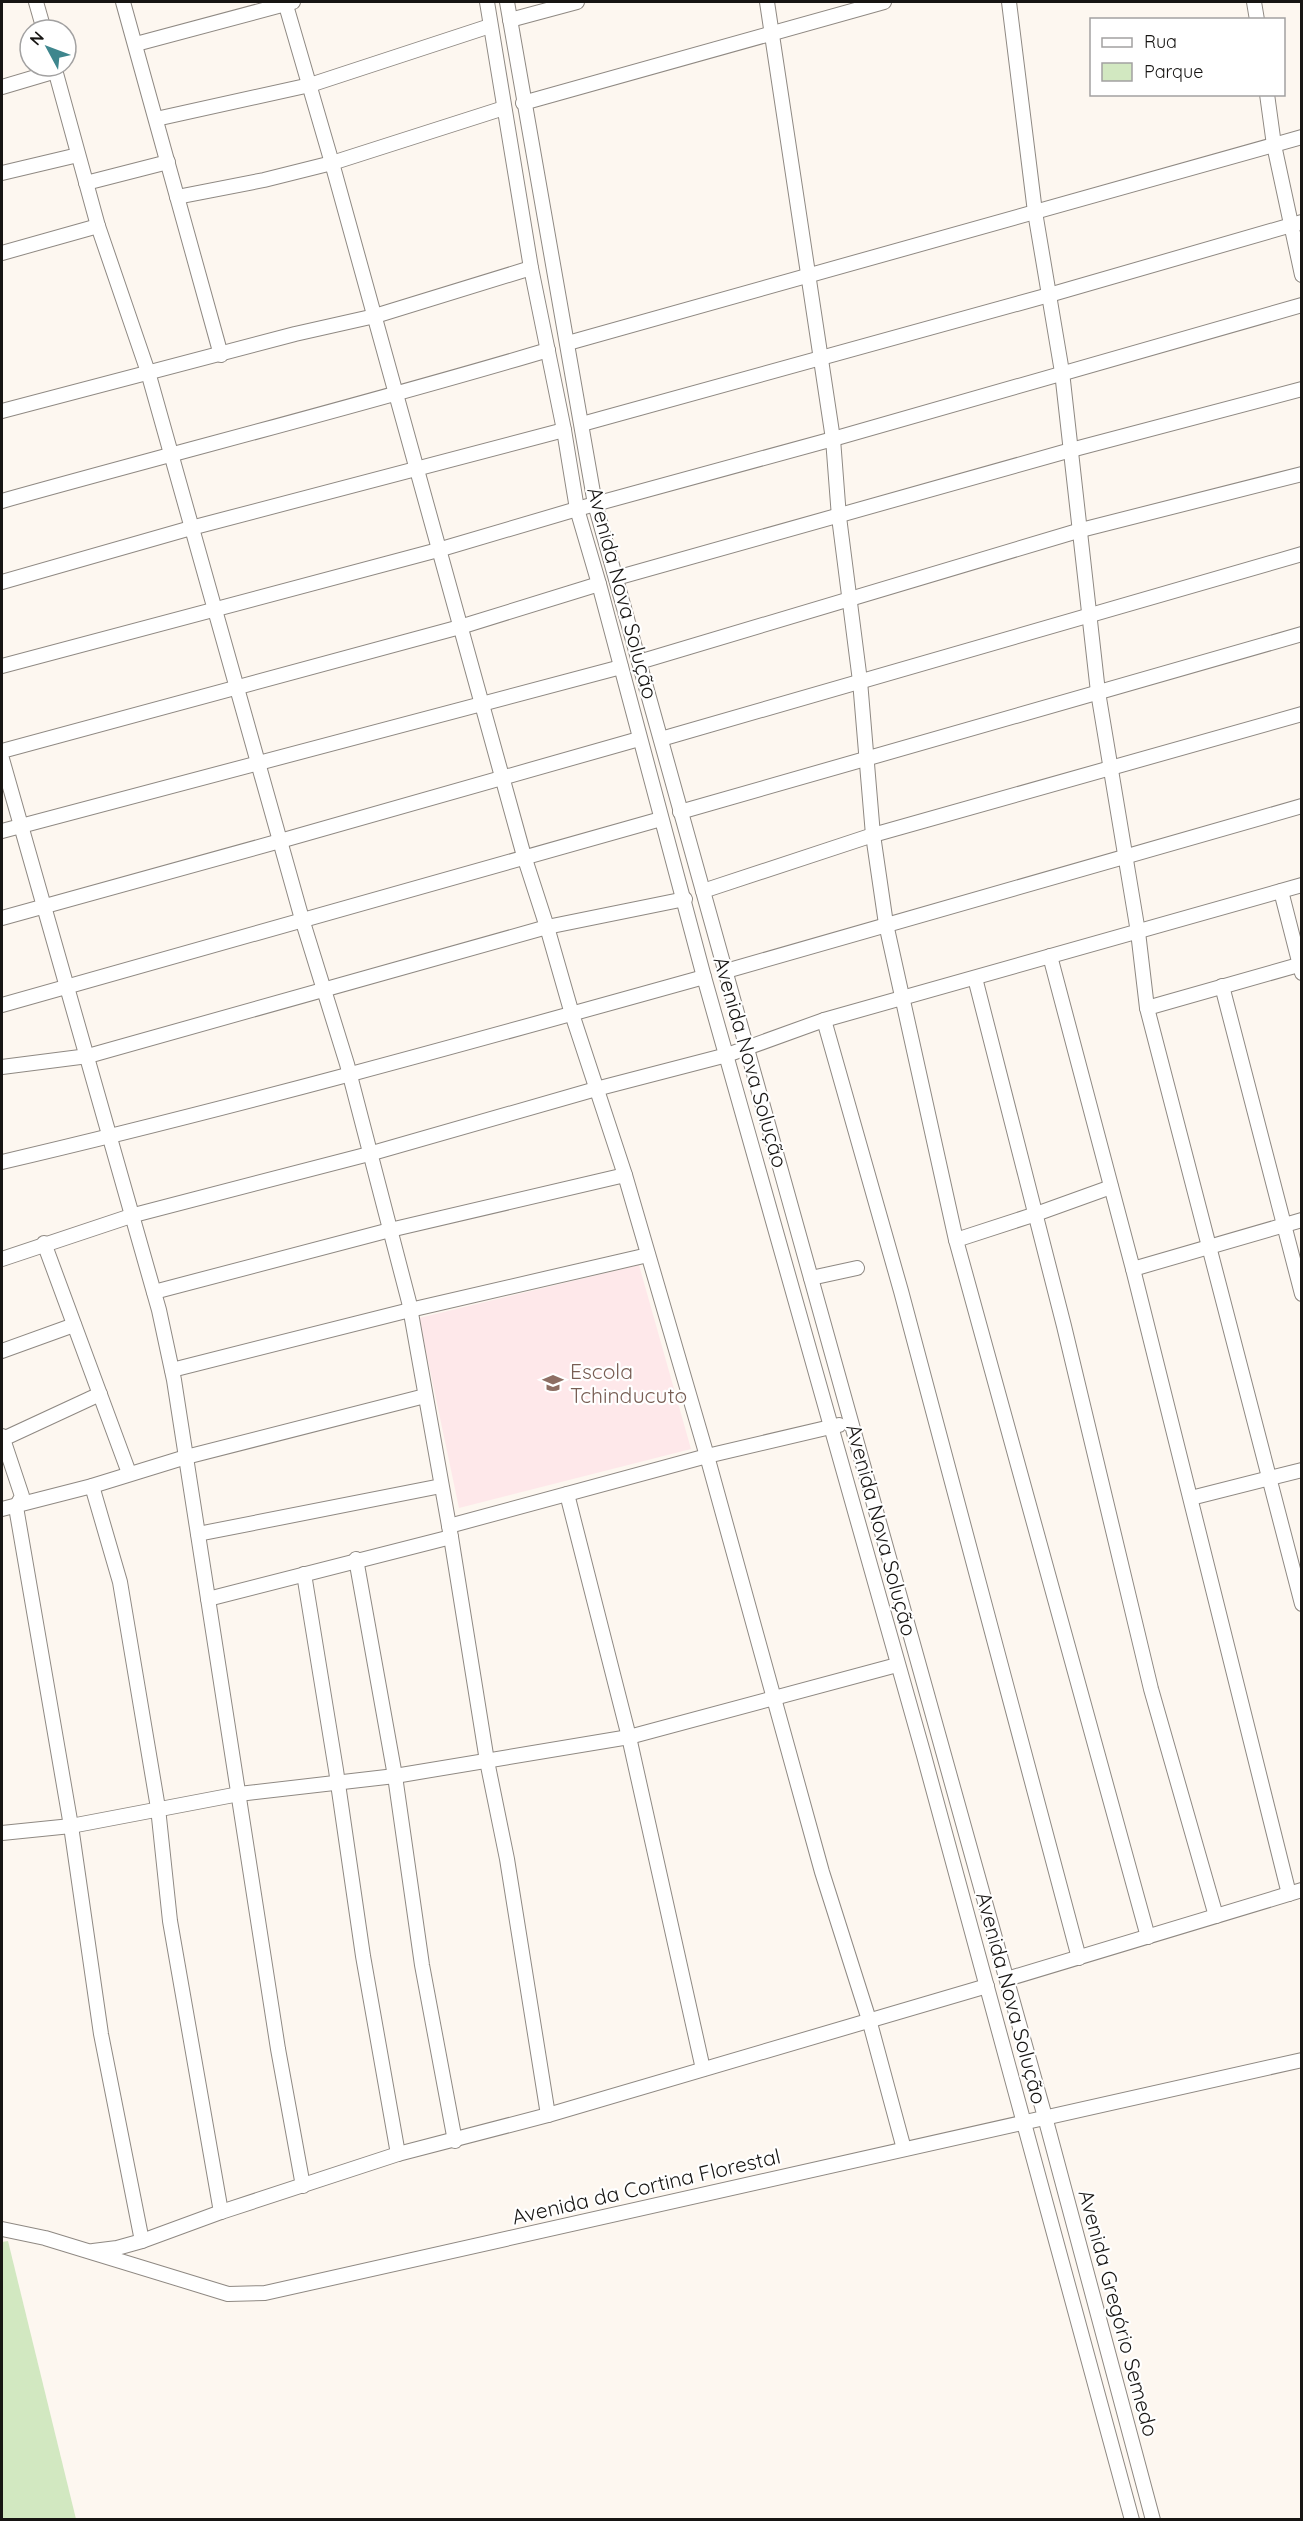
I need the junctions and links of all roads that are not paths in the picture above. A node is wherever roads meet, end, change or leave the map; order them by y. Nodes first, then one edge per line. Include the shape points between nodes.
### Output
1 (36, 2) edge
2 (123, 2) edge
3 (288, 2) edge
4 (486, 2) edge
5 (507, 2) edge
6 (577, 2) edge
7 (767, 2) edge
8 (884, 2) edge
9 (1008, 2) edge
10 (1254, 2) edge
11 (41, 18) edge
12 (1257, 18) edge
13 (510, 20) junction
14 (490, 26) junction
15 (772, 33) junction
16 (136, 44) junction
17 (28, 78) edge
18 (57, 78) edge
19 (310, 86) junction
20 (2, 87) edge
21 (1267, 96) edge
22 (523, 103) junction
23 (504, 108) junction
24 (156, 119) junction
25 (1302, 137) edge
26 (1274, 145) junction
27 (78, 155) junction
28 (168, 162) junction
29 (332, 163) junction
30 (2, 173) edge
31 (86, 183) junction
32 (177, 197) junction
33 (1035, 212) junction
34 (1296, 223) edge
35 (98, 226) junction
36 (2, 253) edge
37 (531, 268) junction
38 (1302, 275) edge
39 (810, 276) junction
40 (1049, 295) junction
41 (1302, 305) edge
42 (375, 316) junction
43 (568, 343) junction
44 (549, 350) junction
45 (220, 355) junction
46 (820, 359) junction
47 (148, 372) junction
48 (1062, 372) junction
49 (1302, 389) edge
50 (397, 395) junction
51 (2, 411) edge
52 (582, 424) junction
53 (564, 430) junction
54 (833, 439) junction
55 (1071, 450) junction
56 (171, 453) junction
57 (416, 469) junction
58 (1302, 474) edge
59 (2, 501) edge
60 (596, 504) junction
61 (577, 509) junction
62 (839, 517) junction
63 (191, 528) junction
64 (1081, 530) junction
65 (438, 550) junction
66 (1302, 554) edge
67 (616, 578) junction
68 (2, 582) edge
69 (599, 584) junction
70 (850, 598) junction
71 (214, 610) junction
72 (1090, 615) junction
73 (460, 627) junction
74 (1302, 634) edge
75 (639, 662) junction
76 (2, 666) edge
77 (621, 667) junction
78 (860, 681) junction
79 (236, 688) junction
80 (1098, 692) junction
81 (482, 704) junction
82 (1302, 714) edge
83 (639, 739) junction
84 (661, 739) junction
85 (2, 751) edge
86 (867, 758) junction
87 (2, 759) edge
88 (259, 764) junction
89 (1111, 768) junction
90 (504, 777) junction
91 (1302, 806) edge
92 (680, 812) junction
93 (661, 819) junction
94 (21, 825) junction
95 (2, 831) edge
96 (873, 835) junction
97 (280, 841) junction
98 (524, 856) junction
99 (1126, 856) junction
100 (1302, 885) edge
101 (703, 891) junction
102 (1281, 891) junction
103 (684, 899) junction
104 (45, 906) junction
105 (2, 918) edge
106 (302, 919) junction
107 (886, 924) junction
108 (547, 927) junction
109 (1138, 932) junction
110 (1050, 956) junction
111 (1301, 967) edge
112 (726, 971) junction
113 (704, 977) junction
114 (975, 978) junction
115 (68, 986) junction
116 (1222, 987) junction
117 (324, 990) junction
118 (902, 999) junction
119 (2, 1005) edge
120 (1147, 1008) junction
121 (572, 1014) junction
122 (824, 1020) junction
123 (748, 1048) junction
124 (727, 1055) junction
125 (88, 1056) junction
126 (2, 1067) edge
127 (349, 1074) junction
128 (596, 1089) junction
129 (111, 1136) junction
130 (369, 1154) junction
131 (2, 1162) edge
132 (625, 1175) junction
133 (1111, 1186) junction
134 (1036, 1214) junction
135 (134, 1215) junction
136 (1302, 1220) edge
137 (1284, 1226) junction
138 (390, 1230) junction
139 (956, 1240) junction
140 (44, 1243) junction
141 (1208, 1247) junction
142 (648, 1255) junction
143 (2, 1259) edge
144 (856, 1268) dead end
145 (1133, 1269) junction
146 (811, 1278) junction
147 (154, 1292) junction
148 (1302, 1294) edge
149 (410, 1310) junction
150 (74, 1325) junction
151 (2, 1351) edge
152 (172, 1371) junction
153 (100, 1394) junction
154 (425, 1396) junction
155 (853, 1422) junction
156 (832, 1427) junction
157 (2, 1437) edge
158 (707, 1456) junction
159 (186, 1457) junction
160 (1302, 1470) edge
161 (129, 1473) junction
162 (1268, 1478) junction
163 (92, 1486) junction
164 (441, 1486) junction
165 (567, 1494) junction
166 (1191, 1498) junction
167 (9, 1508) edge
168 (450, 1531) junction
169 (198, 1534) junction
170 (356, 1559) junction
171 (304, 1574) junction
172 (208, 1599) junction
173 (1302, 1604) edge
174 (897, 1665) junction
175 (774, 1696) junction
176 (629, 1737) junction
177 (487, 1761) junction
178 (395, 1776) junction
179 (338, 1782) junction
180 (239, 1794) junction
181 (158, 1808) junction
182 (71, 1826) junction
183 (2, 1833) edge
184 (1295, 1892) edge
185 (1216, 1916) junction
186 (1148, 1937) junction
187 (1079, 1958) junction
188 (1007, 1979) junction
189 (987, 1986) junction
190 (870, 2023) junction
191 (1302, 2060) edge
192 (704, 2069) junction
193 (548, 2115) junction
194 (1045, 2117) junction
195 (1024, 2122) junction
196 (454, 2141) junction
197 (904, 2149) junction
198 (398, 2154) junction
199 (303, 2186) junction
200 (221, 2212) junction
201 (2, 2229) edge
202 (142, 2241) junction
203 (88, 2251) junction
204 (1132, 2520) edge
205 (1153, 2520) edge

1 - 11 street
2 - 16 street
3 - 16 street
3 - 19 street
4 - 14 street, Avenida Nova Solução
5 - 13 street, Avenida Nova Solução
6 - 13 street
7 - 15 street
8 - 15 street
9 - 33 street
10 - 12 street
13 - 22 street, Avenida Nova Solução
14 - 19 street
14 - 23 street, Avenida Nova Solução
15 - 22 street
15 - 39 street
16 - 24 street
17 - 20 street
18 - 27 street
19 - 24 street
19 - 29 street
21 - 26 street
22 - 43 street, Avenida Nova Solução
23 - 29 street
23 - 37 street, Avenida Nova Solução
24 - 28 street
25 - 26 street
26 - 33 street
26 - 34 street
27 - 30 street
27 - 31 street
28 - 31 street
28 - 32 street
29 - 32 street
29 - 42 street
31 - 35 street
32 - 45 street
33 - 39 street
33 - 40 street
34 - 38 street
34 - 40 street
35 - 36 street
35 - 47 street
37 - 42 street
37 - 44 street, Avenida Nova Solução
39 - 43 street
39 - 46 street
40 - 46 street
40 - 48 street
41 - 48 street
42 - 45 street
42 - 50 street
43 - 52 street, Avenida Nova Solução
44 - 50 street
44 - 53 street, Avenida Nova Solução
45 - 47 street
46 - 52 street
46 - 54 street
47 - 51 street
47 - 56 street
48 - 54 street
48 - 55 street
49 - 55 street
50 - 56 street
50 - 57 street
52 - 60 street, Avenida Nova Solução
53 - 57 street
53 - 61 street, Avenida Nova Solução
54 - 60 street
54 - 62 street
55 - 62 street
55 - 64 street
56 - 59 street
56 - 63 street
57 - 63 street
57 - 65 street
58 - 64 street
60 - 61 street
60 - 67 street, Avenida Nova Solução
61 - 65 street
61 - 69 street, Avenida Nova Solução
62 - 67 street
62 - 70 street
63 - 68 street
63 - 71 street
64 - 70 street
64 - 72 street
65 - 71 street
65 - 73 street
66 - 72 street
67 - 75 street, Avenida Nova Solução
69 - 73 street
69 - 77 street, Avenida Nova Solução
70 - 75 street
70 - 78 street
71 - 76 street
71 - 79 street
72 - 78 street
72 - 80 street
73 - 79 street
73 - 81 street
74 - 80 street
75 - 84 street, Avenida Nova Solução
77 - 81 street
77 - 83 street, Avenida Nova Solução
78 - 84 street
78 - 86 street
79 - 85 street
79 - 88 street
80 - 86 street
80 - 89 street
81 - 88 street
81 - 90 street
82 - 89 street
83 - 90 street
83 - 93 street, Avenida Nova Solução
84 - 92 street, Avenida Nova Solução
86 - 92 street
86 - 96 street
87 - 94 street
88 - 94 street
88 - 97 street
89 - 96 street
89 - 99 street
90 - 97 street
90 - 98 street
91 - 99 street
92 - 101 street, Avenida Nova Solução
93 - 98 street
93 - 103 street, Avenida Nova Solução
94 - 95 street
94 - 104 street
96 - 101 street
96 - 107 street
97 - 104 street
97 - 106 street
98 - 106 street
98 - 108 street
99 - 107 street
99 - 109 street
100 - 102 street
101 - 112 street, Avenida Nova Solução
102 - 109 street
102 - 111 street
103 - 108 street
103 - 113 street, Avenida Nova Solução
104 - 105 street
104 - 115 street
106 - 115 street
106 - 117 street
107 - 112 street
107 - 118 street
108 - 117 street
108 - 121 street
109 - 110 street
109 - 120 street
110 - 114 street
110 - 133 street
111 - 116 street
112 - 123 street, Avenida Nova Solução
113 - 121 street
113 - 124 street, Avenida Nova Solução
114 - 118 street
114 - 134 street
115 - 119 street
115 - 125 street
116 - 120 street
116 - 137 street
117 - 125 street
117 - 127 street
118 - 122 street
118 - 139 street
120 - 141 street
121 - 127 street
121 - 128 street
122 - 123 street
122 - 187 street via 901,1291
123 - 124 street
123 - 146 street, Avenida Nova Solução
124 - 128 street
124 - 156 street, Avenida Nova Solução
125 - 126 street
125 - 129 street
127 - 129 street
127 - 130 street
128 - 130 street
128 - 132 street
129 - 131 street
129 - 135 street
130 - 135 street
130 - 138 street
132 - 138 street
132 - 142 street
133 - 134 street
133 - 145 street
134 - 139 street
134 - 185 street via 1151,1689
135 - 140 street
135 - 147 street
136 - 137 street
137 - 141 street
137 - 148 street
138 - 147 street
138 - 149 street
139 - 186 street
140 - 143 street
140 - 150 street
141 - 145 street
141 - 162 street
142 - 149 street
142 - 158 street
144 - 146 street
145 - 166 street
146 - 155 street, Avenida Nova Solução
147 - 152 street
149 - 152 street
149 - 154 street
150 - 151 street
150 - 153 street
152 - 159 street
153 - 157 street
153 - 161 street
154 - 159 street
154 - 164 street
155 - 156 street
155 - 188 street, Avenida Nova Solução
156 - 158 street
156 - 174 street, Avenida Nova Solução
157 - 167 street via 22,1496
158 - 165 street
158 - 175 street
159 - 161 street
159 - 169 street
160 - 162 street
161 - 163 street
162 - 166 street
162 - 173 street
163 - 167 street
163 - 181 street via 120,1582
164 - 168 street
164 - 169 street
165 - 168 street
165 - 176 street
166 - 184 street
167 - 182 street
168 - 170 street
168 - 177 street
169 - 172 street
170 - 171 street
170 - 178 street
171 - 172 street
171 - 179 street
172 - 180 street
174 - 175 street
174 - 189 street, Avenida Nova Solução
175 - 176 street
175 - 190 street via 822,1872
176 - 177 street
176 - 192 street
177 - 178 street
177 - 193 street via 507,1859
178 - 179 street
178 - 196 street via 422,1965
179 - 180 street
179 - 198 street via 363,1956
180 - 181 street
180 - 199 street
181 - 182 street
181 - 200 street via 170,1921
182 - 183 street
182 - 202 street via 101,2034
184 - 185 street
185 - 186 street
186 - 187 street
187 - 188 street
188 - 194 street, Avenida Nova Solução
189 - 190 street
189 - 195 street, Avenida Nova Solução
190 - 192 street
190 - 197 street
191 - 194 street, Avenida da Cortina Florestal
192 - 193 street
193 - 196 street
194 - 195 street, Avenida da Cortina Florestal
194 - 205 street, Avenida Gregório Semedo
195 - 197 street, Avenida da Cortina Florestal
195 - 204 street, Avenida Gregório Semedo
196 - 198 street
197 - 203 street, Avenida da Cortina Florestal via 266,2293 228,2294
198 - 199 street
199 - 200 street
200 - 202 street
201 - 203 street, Avenida da Cortina Florestal
202 - 203 street

